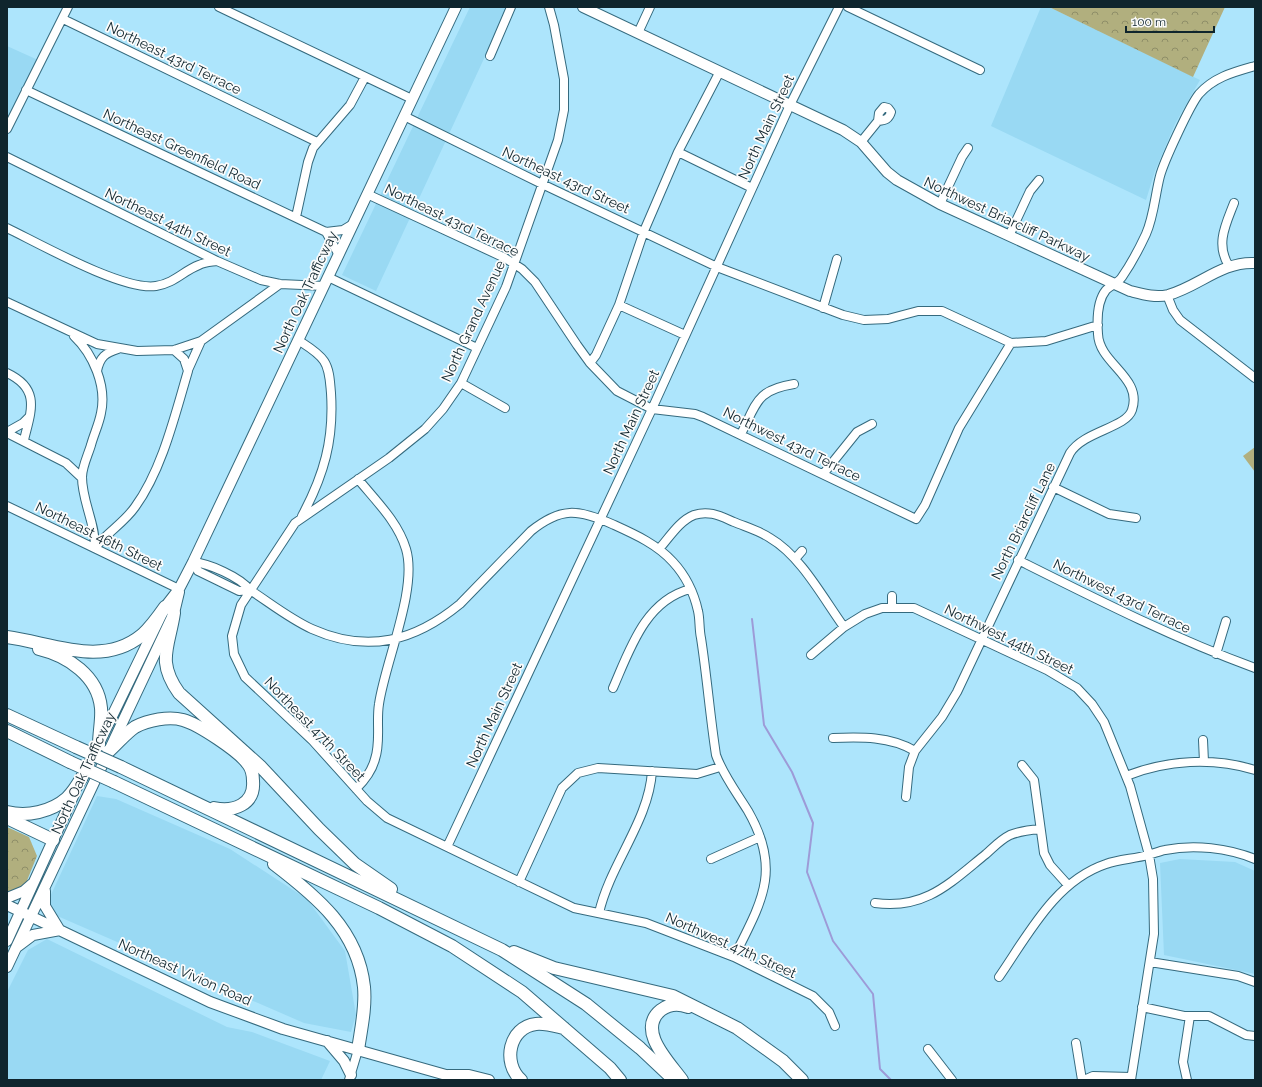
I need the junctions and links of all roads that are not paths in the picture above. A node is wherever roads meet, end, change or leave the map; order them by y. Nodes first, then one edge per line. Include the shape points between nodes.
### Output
1 (68, 7) edge
2 (219, 7) edge
3 (456, 7) edge
4 (511, 7) edge
5 (549, 7) edge
6 (583, 7) edge
7 (650, 7) edge
8 (839, 7) edge
9 (848, 7) edge
10 (63, 19) junction
11 (638, 33) junction
12 (490, 56) dead end
13 (1255, 66) edge
14 (980, 70) dead end
15 (719, 73) junction
16 (365, 77) junction
17 (26, 90) junction
18 (412, 99) junction
19 (790, 105) junction
20 (404, 116) junction
21 (878, 121) dead end
22 (7, 129) edge
23 (317, 142) junction
24 (861, 142) junction
25 (968, 148) dead end
26 (678, 152) junction
27 (7, 157) edge
28 (1039, 180) dead end
29 (542, 184) junction
30 (752, 188) junction
31 (367, 194) junction
32 (1234, 203) dead end
33 (940, 204) junction
34 (296, 217) junction
35 (353, 224) junction
36 (7, 228) edge
37 (326, 232) junction
38 (644, 232) junction
39 (1009, 236) junction
40 (199, 252) junction
41 (338, 255) junction
42 (837, 259) dead end
43 (217, 261) junction
44 (1255, 263) edge
45 (515, 264) junction
46 (198, 265) junction
47 (1229, 266) junction
48 (717, 267) junction
49 (261, 280) junction
50 (326, 282) junction
51 (280, 284) junction
52 (1114, 284) junction
53 (1167, 295) junction
54 (264, 296) junction
55 (7, 302) edge
56 (619, 305) junction
57 (823, 308) junction
58 (1098, 325) junction
59 (70, 332) junction
60 (685, 335) junction
61 (298, 340) junction
62 (201, 341) junction
63 (1010, 343) junction
64 (477, 348) junction
65 (119, 349) junction
66 (174, 350) junction
67 (590, 363) junction
68 (97, 370) junction
69 (188, 371) junction
70 (7, 373) edge
71 (1255, 378) edge
72 (461, 383) junction
73 (794, 384) dead end
74 (504, 408) dead end
75 (652, 409) junction
76 (29, 417) junction
77 (872, 424) dead end
78 (7, 432) edge
79 (741, 434) junction
80 (24, 440) junction
81 (86, 461) junction
82 (68, 465) junction
83 (824, 473) junction
84 (82, 478) junction
85 (358, 480) junction
86 (1053, 488) junction
87 (310, 500) junction
88 (7, 506) edge
89 (318, 506) junction
90 (300, 518) junction
91 (600, 518) junction
92 (1136, 518) dead end
93 (95, 533) junction
94 (105, 536) junction
95 (95, 548) junction
96 (659, 550) junction
97 (802, 551) dead end
98 (794, 559) junction
99 (1018, 560) junction
100 (193, 562) junction
101 (179, 589) junction
102 (690, 589) junction
103 (250, 590) junction
104 (892, 596) dead end
105 (892, 607) junction
106 (169, 610) junction
107 (1226, 621) dead end
108 (844, 626) junction
109 (398, 628) junction
110 (405, 636) junction
111 (7, 637) edge
112 (982, 638) junction
113 (391, 640) junction
114 (7, 642) edge
115 (1216, 654) junction
116 (811, 655) dead end
117 (1255, 668) edge
118 (613, 688) dead end
119 (10, 716) edge
120 (7, 731) edge
121 (833, 738) dead end
122 (1203, 740) dead end
123 (104, 748) junction
124 (915, 751) junction
125 (1204, 762) junction
126 (1022, 765) dead end
127 (720, 767) junction
128 (1255, 770) edge
129 (652, 771) junction
130 (1126, 776) junction
131 (82, 777) junction
132 (356, 789) junction
133 (72, 798) junction
134 (906, 798) dead end
135 (197, 804) junction
136 (7, 812) edge
137 (7, 818) edge
138 (1040, 829) junction
139 (760, 837) junction
140 (53, 840) junction
141 (447, 847) junction
142 (256, 850) junction
143 (1148, 855) junction
144 (711, 858) dead end
145 (1255, 859) edge
146 (34, 881) junction
147 (519, 882) junction
148 (1068, 885) junction
149 (45, 886) junction
150 (7, 898) edge
151 (875, 903) dead end
152 (7, 905) edge
153 (410, 905) junction
154 (21, 912) junction
155 (599, 913) junction
156 (31, 916) junction
157 (60, 930) junction
158 (468, 933) junction
159 (7, 941) edge
160 (16, 948) junction
161 (734, 957) junction
162 (1150, 962) junction
163 (7, 966) edge
164 (1000, 977) dead end
165 (1255, 982) edge
166 (1142, 1006) junction
167 (1190, 1016) junction
168 (835, 1026) dead end
169 (566, 1029) junction
170 (1255, 1036) edge
171 (327, 1042) junction
172 (1076, 1043) dead end
173 (928, 1049) dead end
174 (358, 1050) junction
175 (446, 1075) junction
176 (350, 1077) edge
177 (1131, 1079) edge
178 (455, 1080) edge
179 (489, 1080) edge
180 (520, 1080) edge
181 (620, 1080) edge
182 (674, 1080) edge
183 (682, 1080) edge
184 (795, 1080) edge
185 (802, 1080) edge
186 (952, 1080) edge
187 (1083, 1080) edge
188 (1187, 1080) edge

1 - 10 street
2 - 16 street
3 - 18 main road, North Oak Trafficway
4 - 12 street
5 - 29 street, North Grand Avenue via 562,67 564,110 557,146
6 - 11 main road, Northwest Briarcliff Parkway
7 - 11 street
8 - 19 street, North Main Street
9 - 14 street
10 - 17 street
10 - 23 street, Northeast 43rd Terrace
11 - 15 main road, Northwest Briarcliff Parkway
13 - 52 street, North Briarcliff Lane via 1222,76 1196,98 1162,167 1146,233 1122,277
15 - 19 main road, Northwest Briarcliff Parkway
15 - 26 street
16 - 18 street
16 - 23 street via 350,105
17 - 22 street
17 - 34 street, Northeast Greenfield Road
18 - 20 main road, North Oak Trafficway
19 - 24 main road, Northwest Briarcliff Parkway via 843,130
19 - 30 street, North Main Street
20 - 29 street, Northeast 43rd Street
20 - 31 main road, North Oak Trafficway
21 - 24 street
23 - 34 street via 308,162
24 - 33 main road, Northwest Briarcliff Parkway via 897,180
25 - 33 street
26 - 30 street
26 - 38 street
27 - 40 street, Northeast 44th Street
28 - 39 street via 1030,191
29 - 38 street, Northeast 43rd Street
29 - 45 street, North Grand Avenue
30 - 48 street, North Main Street
31 - 35 main road, North Oak Trafficway
31 - 45 street, Northeast 43rd Terrace
32 - 47 street via 1222,237 1223,253
33 - 39 main road, Northwest Briarcliff Parkway
34 - 37 street, Northeast Greenfield Road
35 - 37 street via 343,230
35 - 41 main road, North Oak Trafficway
36 - 46 street via 109,277 128,283 154,286 166,284
37 - 41 street
38 - 48 street, Northeast 43rd Street
38 - 56 street
39 - 52 main road, Northwest Briarcliff Parkway
40 - 43 street, Northeast 44th Street
40 - 46 street
41 - 50 main road, North Oak Trafficway
42 - 57 street
43 - 46 street
43 - 49 street, Northeast 44th Street
44 - 47 main road, Northwest Briarcliff Parkway
45 - 64 street, North Grand Avenue
45 - 67 street, Northeast 43rd Terrace via 535,282
47 - 53 main road, Northwest Briarcliff Parkway
48 - 57 street, Northeast 43rd Street
48 - 60 street, North Main Street
49 - 51 street, Northeast 44th Street
49 - 54 street
50 - 51 street, Northeast 44th Street
50 - 61 main road, North Oak Trafficway
50 - 64 street, Northeast 44th Street
51 - 54 street
52 - 53 main road, Northwest Briarcliff Parkway via 1130,292 1152,296
52 - 58 street, North Briarcliff Lane via 1105,292 1098,313
53 - 71 street via 1175,314 1183,323
54 - 62 street
55 - 59 street
56 - 60 street
56 - 67 street
57 - 63 street, Northeast 43rd Street via 864,320 888,319 918,311 942,312
58 - 63 street via 1046,341
58 - 86 street, North Briarcliff Lane via 1100,345 1132,387 1136,398 1132,412 1124,421 1092,434 1075,445
59 - 65 street via 97,344
59 - 68 street via 81,342
60 - 75 street, North Main Street
61 - 87 street via 323,360 331,388 332,420 329,449 319,482
61 - 100 main road, North Oak Trafficway
62 - 66 street
62 - 69 street
63 - 83 street, Northwest 43rd Terrace via 959,428 925,505 916,519
64 - 72 street, North Grand Avenue
65 - 66 street
65 - 68 street via 106,353 99,361
66 - 69 street via 184,359
67 - 75 street, Northeast 43rd Terrace via 617,392
68 - 81 street via 101,390 101,413
69 - 94 street via 149,483 123,523
70 - 76 street via 20,380 28,389 31,400
72 - 74 street
72 - 85 street, North Grand Avenue via 424,430
73 - 79 street via 763,394
75 - 79 street, Northwest 43rd Terrace via 695,414
75 - 91 street, North Main Street
76 - 78 street
76 - 80 street
77 - 83 street via 857,432
78 - 80 street
79 - 83 street, Northwest 43rd Terrace
80 - 82 street
81 - 82 street
81 - 84 street
82 - 84 street
84 - 93 street via 84,502
85 - 89 street, North Grand Avenue
85 - 109 street via 389,516 406,550 408,584
86 - 92 street via 1109,514
86 - 99 street, North Briarcliff Lane
87 - 89 street
87 - 90 street
88 - 95 street, Northeast 46th Street
89 - 90 street, North Grand Avenue
90 - 103 street, North Grand Avenue
91 - 96 street via 638,536
91 - 110 street via 575,512 558,514 544,521 531,531 460,604 434,623
91 - 141 street, North Main Street
93 - 94 street
93 - 95 street
94 - 95 street
95 - 101 street, Northeast 46th Street
96 - 98 street via 683,522 694,515 710,512 770,537
96 - 102 street via 680,571
97 - 98 street
98 - 108 street
99 - 112 street, North Briarcliff Lane
99 - 115 street, Northwest 43rd Terrace via 1156,629
100 - 101 main road, North Oak Trafficway
100 - 103 street via 198,571 239,591
101 - 106 main road, North Oak Trafficway
102 - 118 street via 673,596 654,610 644,623
102 - 127 street via 698,611 711,721
103 - 113 street via 313,629 350,640
103 - 132 street, Northeast 47th Street via 241,605 232,636 234,654 245,677 312,740
104 - 105 street
105 - 108 street, Northwest 44th Street via 865,614
105 - 112 street, Northwest 44th Street via 914,608
106 - 111 highway via 141,636 123,647 106,652 88,653
106 - 123 main road, North Oak Trafficway
106 - 153 highway via 172,630 167,640 165,663 171,681 179,693 261,767 355,864
107 - 115 street
108 - 116 street, Northwest 44th Street
109 - 110 street
109 - 113 street
110 - 113 street
112 - 124 street, North Briarcliff Lane via 950,704 934,729
112 - 130 street, Northwest 44th Street via 1025,658 1077,688 1104,722
113 - 132 street via 393,648 379,705 376,756 364,781
114 - 123 highway via 44,650 70,662 85,674 96,688 100,700
115 - 117 street, Northwest 43rd Terrace
119 - 135 highway, bridge
120 - 142 highway, bridge
121 - 124 street via 887,740
122 - 125 street
123 - 131 main road, North Oak Trafficway
123 - 135 highway via 135,727 149,721 183,720 212,735 249,764 253,774 252,793 240,807 231,810
123 - 149 main road, North Oak Trafficway
124 - 134 street, North Briarcliff Lane via 909,766
125 - 128 street
125 - 130 street via 1167,764
126 - 138 street via 1034,780
127 - 129 street via 697,774
127 - 139 street via 749,813
129 - 147 street via 594,768 574,776 560,792
129 - 155 street via 651,784 642,811 609,882
130 - 143 street, Northwest 44th Street
131 - 133 main road, North Oak Trafficway
131 - 136 highway via 67,798 46,810 29,814
132 - 141 street, Northeast 47th Street via 387,818
133 - 140 main road, North Oak Trafficway
133 - 156 main road via 71,815 34,894
135 - 153 highway
137 - 140 highway
138 - 148 street via 1048,861
138 - 151 street via 1021,831 1003,839 940,891 928,897 902,904
139 - 144 street
139 - 161 street via 767,858 765,888
140 - 146 main road, North Oak Trafficway
141 - 147 street, Northwest 47th Street
142 - 169 highway via 379,908 452,946 522,992
142 - 174 highway via 320,901 350,943 364,987 364,1012
143 - 145 street via 1165,850 1199,848 1232,852
143 - 148 street via 1106,864 1084,873
143 - 162 street, Northwest 44th Street via 1153,879 1155,923
146 - 150 main road via 24,891
146 - 154 main road, North Oak Trafficway
147 - 155 street, Northwest 47th Street via 574,908
148 - 164 street via 1042,913
149 - 156 main road, North Oak Trafficway
149 - 157 main road via 45,906
152 - 154 main road, Northeast Vivion Road
153 - 158 highway
154 - 156 main road, Northeast Vivion Road
154 - 159 main road, North Oak Trafficway
155 - 161 street, Northwest 47th Street via 646,923
156 - 157 main road, Northeast Vivion Road
156 - 160 main road, North Oak Trafficway
157 - 160 main road via 33,935
157 - 171 main road, Northeast Vivion Road via 210,1002
158 - 182 highway via 502,950 586,1004
158 - 185 highway via 554,968 673,996 737,1028 783,1061
160 - 163 main road, North Oak Trafficway
161 - 168 street, Northwest 47th Street via 813,996 829,1012
162 - 165 street via 1238,976
162 - 166 street, Northwest 44th Street
166 - 167 street
166 - 177 street, Northwest 44th Street
167 - 170 street via 1209,1016 1246,1035
167 - 188 street via 1183,1062
169 - 180 highway via 535,1024 518,1034 510,1050 510,1057 511,1066
169 - 181 highway
171 - 174 main road, Northeast Vivion Road
171 - 176 main road via 344,1061
172 - 187 street
173 - 186 street
174 - 175 main road, Northeast Vivion Road
174 - 176 street
175 - 178 main road
175 - 179 main road via 470,1075
177 - 187 street via 1093,1076
183 - 184 highway via 654,1041 654,1019 667,1005 686,1006 717,1021 750,1041

